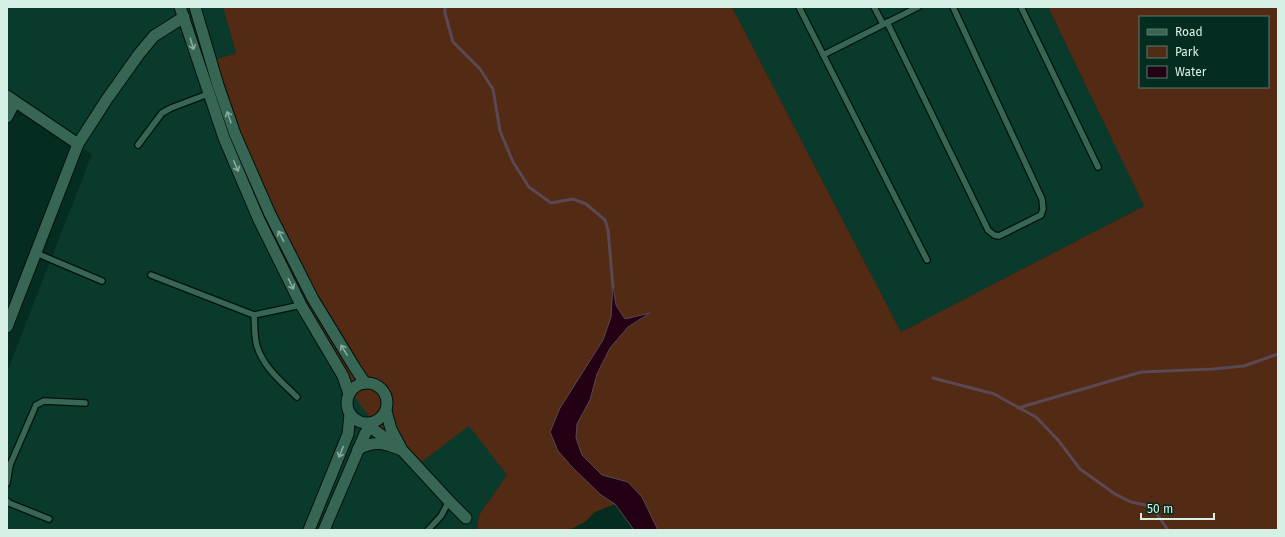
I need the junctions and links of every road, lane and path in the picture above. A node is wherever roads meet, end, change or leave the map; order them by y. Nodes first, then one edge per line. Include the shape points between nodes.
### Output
1 (195, 7) edge
2 (799, 7) edge
3 (874, 7) edge
4 (918, 7) edge
5 (953, 7) edge
6 (1021, 7) edge
7 (182, 12) edge
8 (885, 23) junction
9 (823, 55) junction
10 (208, 94) junction
11 (11, 99) edge
12 (7, 116) edge
13 (78, 144) junction
14 (138, 145) dead end
15 (1098, 167) dead end
16 (36, 253) junction
17 (927, 260) dead end
18 (151, 275) dead end
19 (102, 281) dead end
20 (301, 305) junction
21 (254, 316) junction
22 (7, 327) edge
23 (365, 383) junction
24 (349, 394) junction
25 (297, 397) dead end
26 (85, 402) dead end
27 (386, 411) junction
28 (350, 414) junction
29 (371, 425) junction
30 (358, 449) junction
31 (402, 450) junction
32 (9, 464) edge
33 (7, 483) edge
34 (7, 501) edge
35 (449, 502) junction
36 (49, 518) dead end
37 (466, 518) dead end
38 (309, 530) edge
39 (324, 530) edge
40 (428, 530) edge

23 -> 1 street via 313,299 270,214 235,134
2 - 9 lane
3 - 8 lane
4 - 8 lane
5 - 8 lane via 1042,199 1044,209 1041,215 999,236 988,230
6 - 15 lane
7 -> 10 street
7 - 13 street via 154,36 139,54
8 - 9 lane
9 - 17 lane
10 - 14 lane via 162,114
10 -> 20 street via 259,220
11 - 12 street
11 - 13 street
13 - 16 street
16 - 19 lane
16 - 22 street
18 - 21 lane
20 - 21 lane
20 - 24 street via 342,376
21 - 25 lane via 256,345 261,357 269,369
23 - 24 street via 354,388
23 - 27 street via 377,385 384,391 387,399
24 - 28 street via 347,407
26 - 32 lane via 44,401 36,405
27 - 29 street
27 - 31 street via 391,429
28 - 29 street via 360,422
28 -> 38 street via 348,434
29 - 30 street
29 - 31 street
30 - 31 street via 376,443
30 - 39 street
31 - 35 street
32 - 33 lane
34 - 36 lane
35 - 37 street
35 - 40 lane

